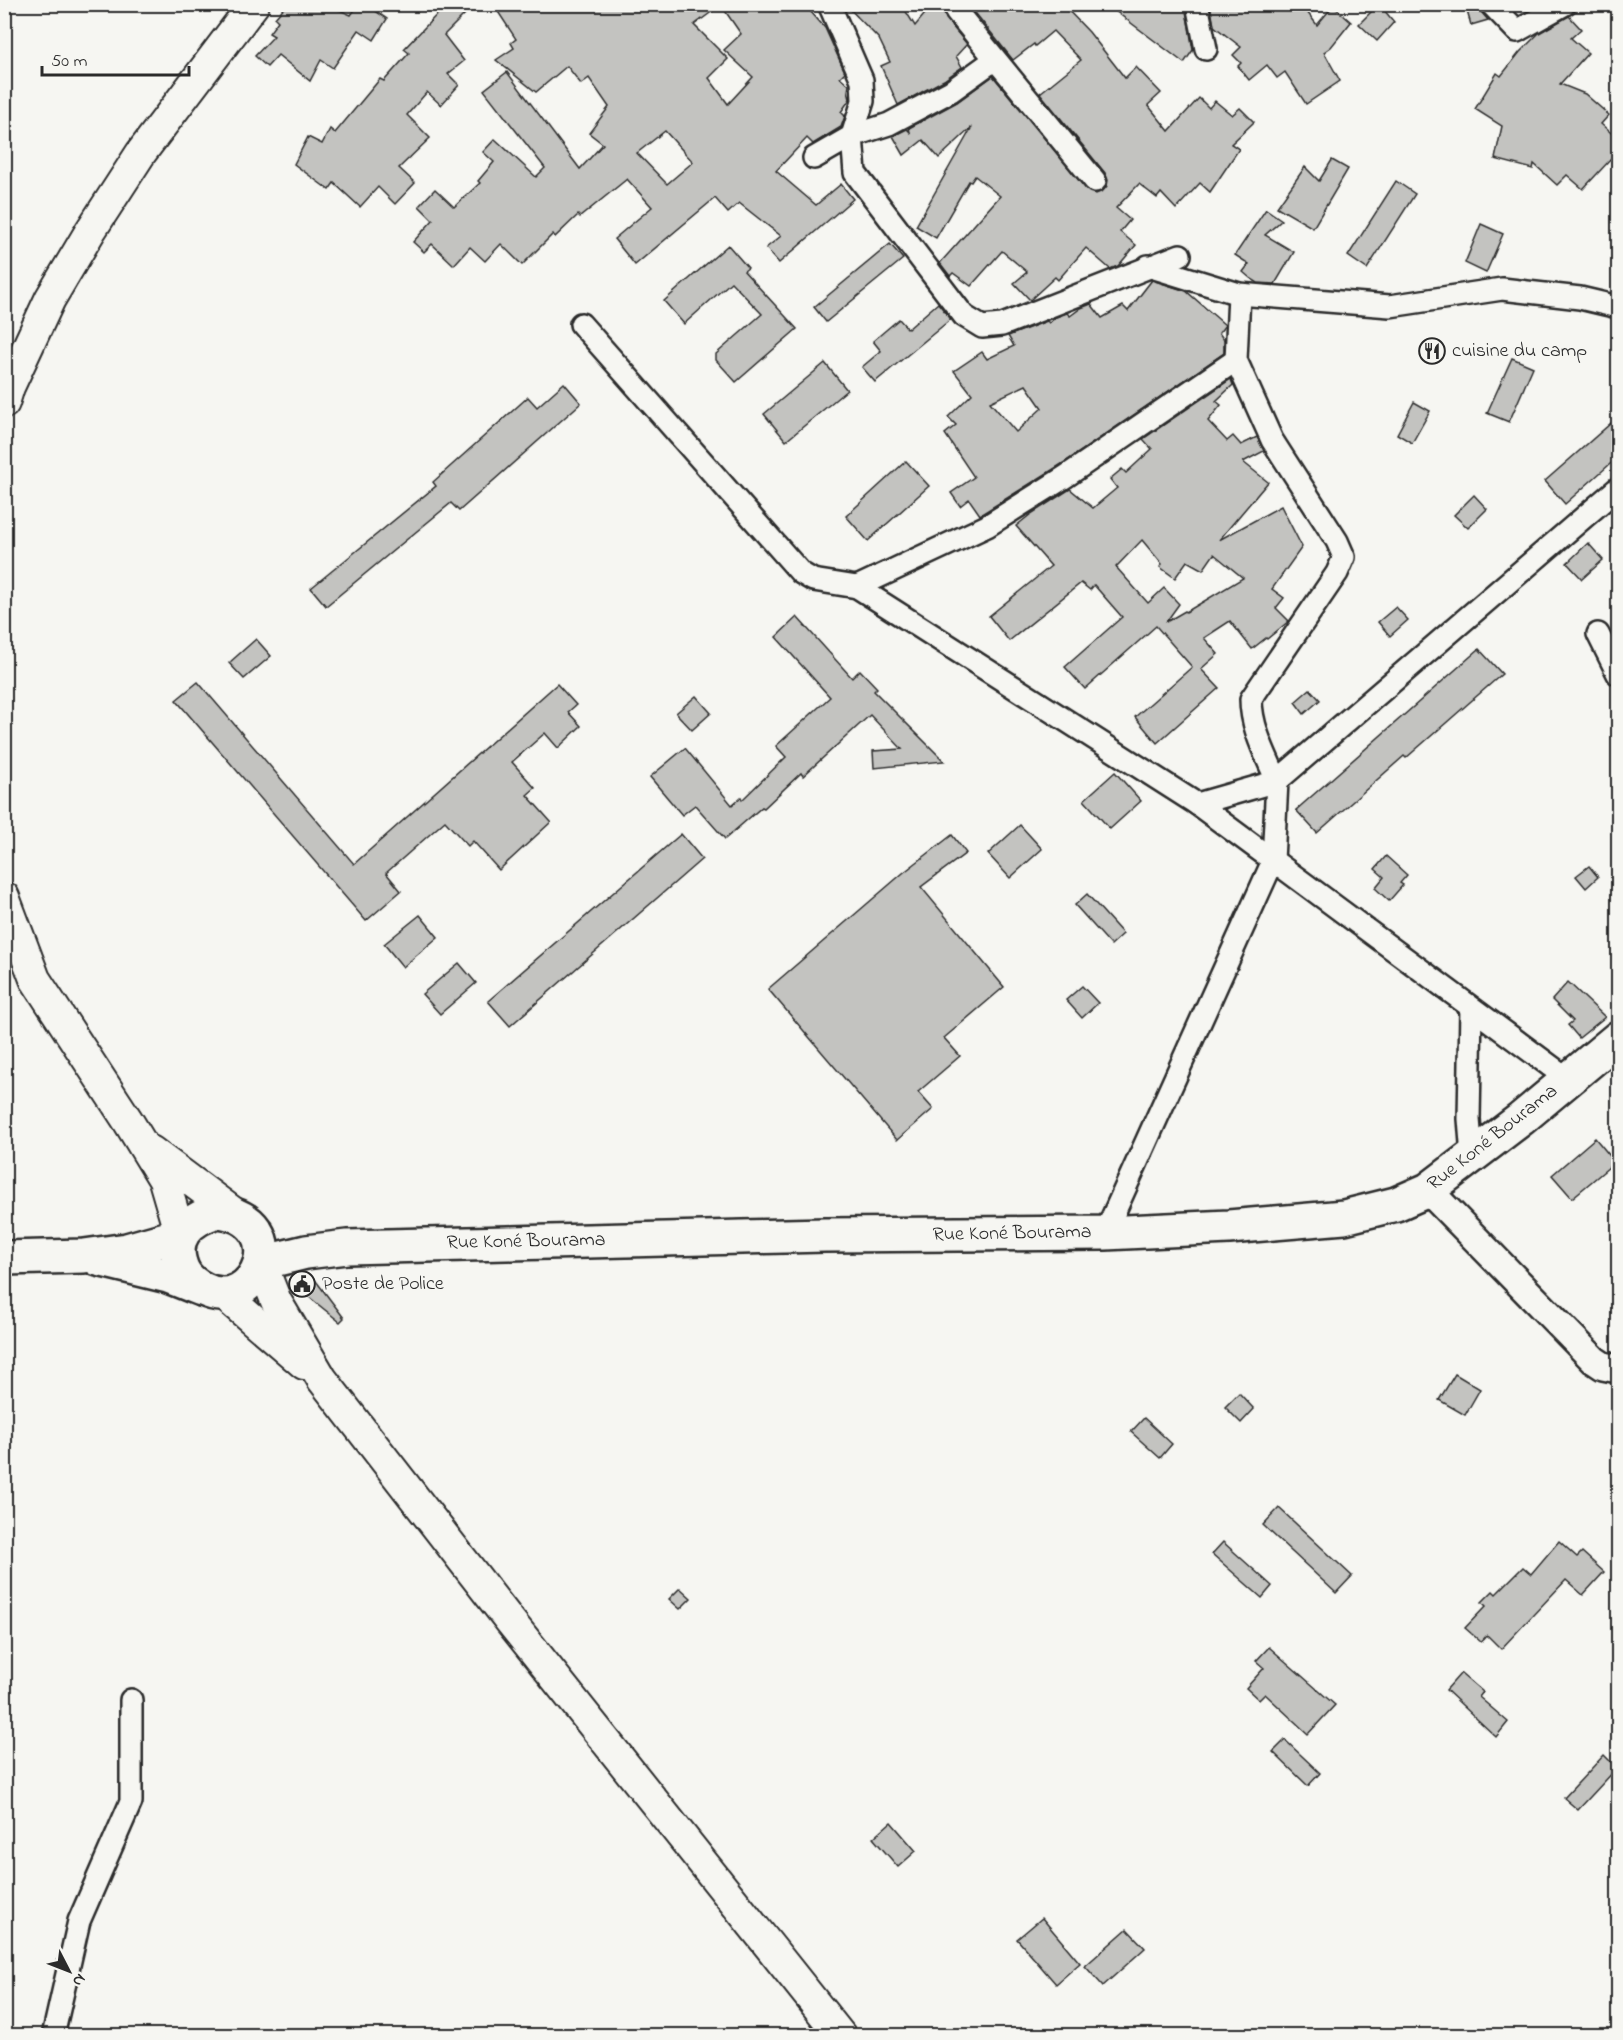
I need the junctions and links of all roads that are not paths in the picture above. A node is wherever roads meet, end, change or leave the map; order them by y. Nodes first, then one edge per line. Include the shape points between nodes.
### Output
1 (254, 4) edge
2 (829, 4) edge
3 (955, 4) edge
4 (1197, 4) edge
5 (1491, 4) edge
6 (1565, 4) edge
7 (1206, 49) dead end
8 (994, 60) junction
9 (852, 136) junction
10 (814, 158) dead end
11 (1095, 181) dead end
12 (1180, 255) dead end
13 (1148, 266) junction
14 (1239, 294) junction
15 (1618, 307) edge
16 (581, 324) dead end
17 (1236, 360) junction
18 (4, 403) edge
19 (1618, 488) edge
20 (857, 587) junction
21 (1598, 634) dead end
22 (1618, 674) edge
23 (1277, 781) junction
24 (1197, 804) junction
25 (1273, 861) junction
26 (4, 897) edge
27 (1471, 1008) junction
28 (1618, 1038) edge
29 (1568, 1079) junction
30 (144, 1146) junction
31 (1472, 1156) junction
32 (1428, 1190) junction
33 (234, 1213) junction
34 (1105, 1233) junction
35 (180, 1235) junction
36 (347, 1247) junction
37 (84, 1256) junction
38 (4, 1258) edge
39 (261, 1263) junction
40 (216, 1293) junction
41 (1618, 1370) edge
42 (322, 1379) junction
43 (131, 1700) dead end
44 (53, 2036) edge
45 (841, 2036) edge

1 - 18 main road via 141,153 91,230 50,299
2 - 9 street via 862,80 863,101
3 - 8 street via 956,11
4 - 7 street
5 - 6 street via 1517,31
8 - 9 street via 951,91 889,124
8 - 11 street
9 - 10 street
9 - 13 street via 855,173 964,316 982,327 1002,324
12 - 13 street
13 - 14 street
14 - 15 street via 1390,306 1502,289 1580,298
14 - 17 street
16 - 20 street via 801,573 813,580
17 - 20 street via 987,526
17 - 23 street via 1272,440 1344,557 1251,699 1254,726
19 - 23 street
20 - 24 street
21 - 22 street
23 - 24 street
23 - 25 street
24 - 25 street
25 - 27 street
25 - 34 street
26 - 30 main road via 35,979
27 - 29 street
27 - 31 street
28 - 29 highway, Rue Koné Bourama
29 - 31 highway, Rue Koné Bourama
30 - 33 main road
30 - 35 main road via 164,1180
31 - 32 highway, Rue Koné Bourama
32 - 34 highway, Rue Koné Bourama via 1396,1204 1344,1217
32 - 41 street via 1594,1360
33 - 35 highway via 218,1211 204,1215
33 - 36 highway, Rue Koné Bourama via 281,1231
33 - 39 highway via 257,1233 262,1247
34 - 36 highway, Rue Koné Bourama via 825,1235
35 - 37 highway via 127,1250
35 - 40 highway via 183,1271 194,1284
36 - 39 highway, Rue Koné Bourama
37 - 38 highway
37 - 40 highway via 168,1276
39 - 40 highway via 247,1285 236,1291
39 - 42 main road via 276,1301
40 - 42 main road
42 - 45 main road
43 - 44 street via 131,1802 79,1921

